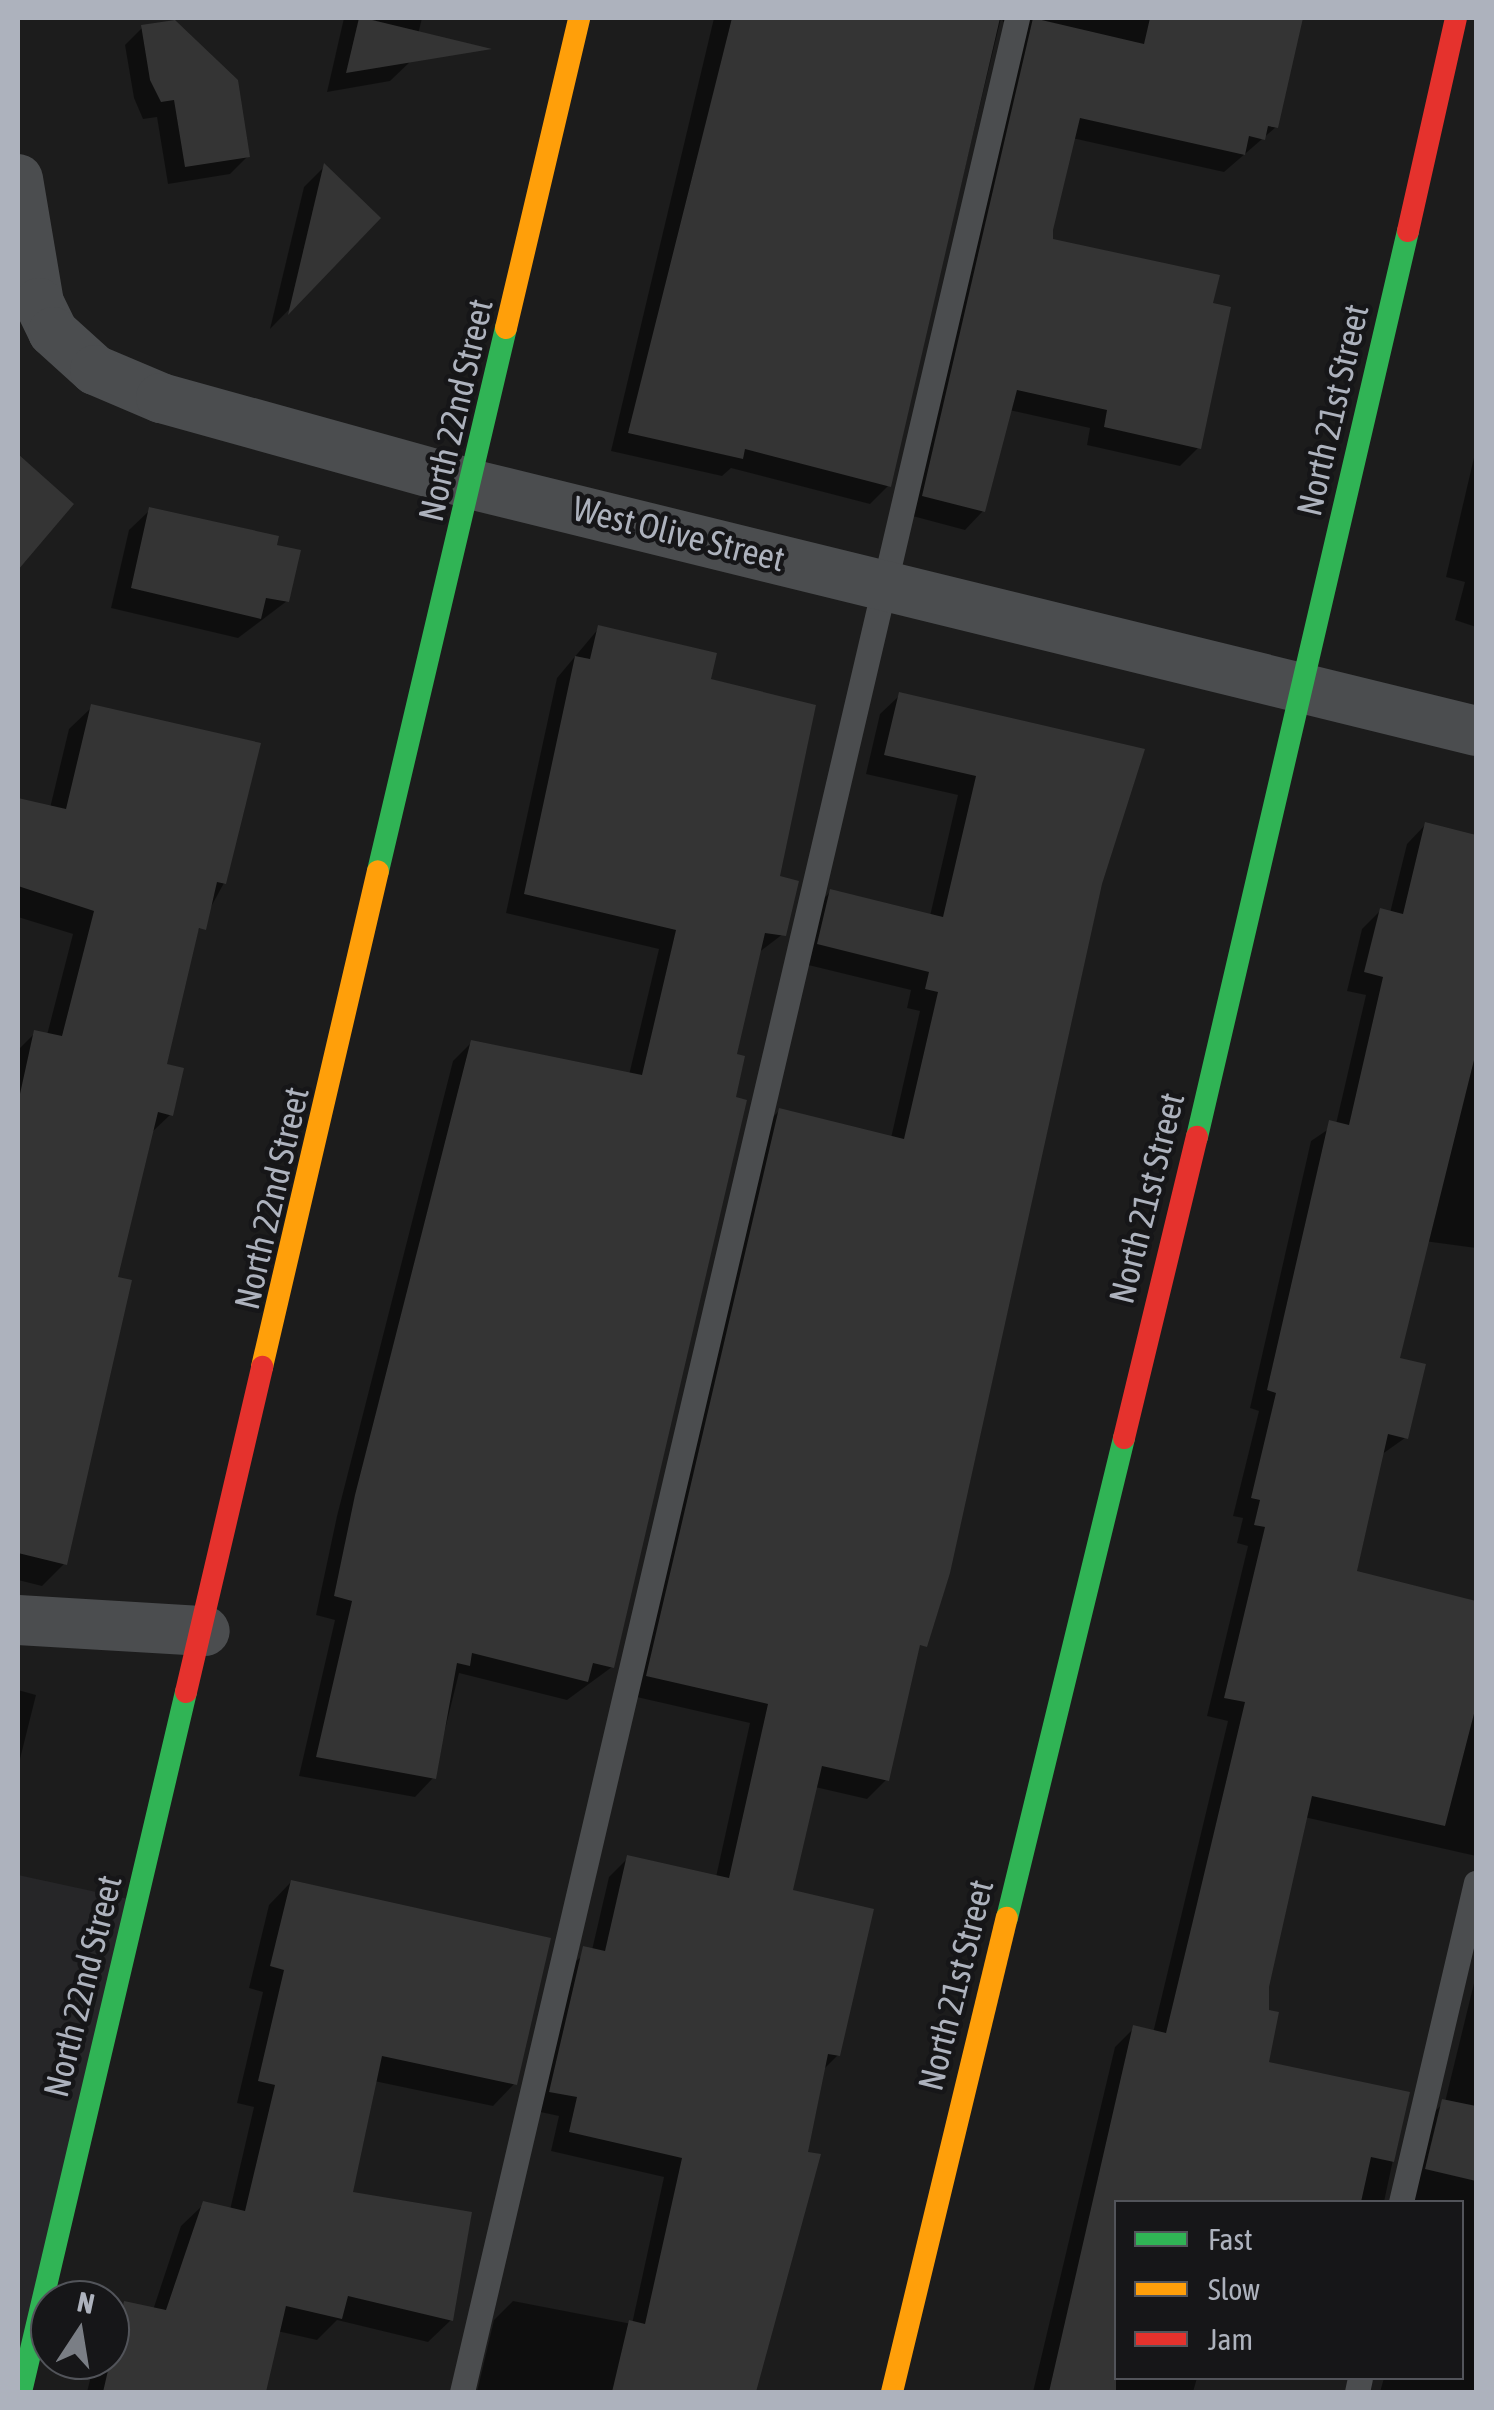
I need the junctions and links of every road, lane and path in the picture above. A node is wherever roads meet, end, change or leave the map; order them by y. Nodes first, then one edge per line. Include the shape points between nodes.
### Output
1 (579, 18) edge
2 (1017, 18) edge
3 (1456, 18) edge
4 (18, 179) edge
5 (474, 485) junction
6 (881, 582) junction
7 (1305, 689) junction
8 (1476, 732) edge
9 (18, 1620) edge
10 (205, 1631) junction
11 (1476, 1883) edge
12 (1402, 2200) edge
13 (21, 2392) edge
14 (462, 2392) edge
15 (892, 2392) edge

1 - 5 street, North 22nd Street
2 - 6 lane
3 - 7 street, North 21st Street
4 - 5 street, West Olive Street via 39,303 70,352 95,370 224,420
5 - 6 street, West Olive Street
5 - 10 street, North 22nd Street
6 - 7 street, West Olive Street
6 - 14 lane
7 - 8 street, West Olive Street
7 - 15 street, North 21st Street
9 - 10 street
10 - 13 street, North 22nd Street
11 - 12 lane

